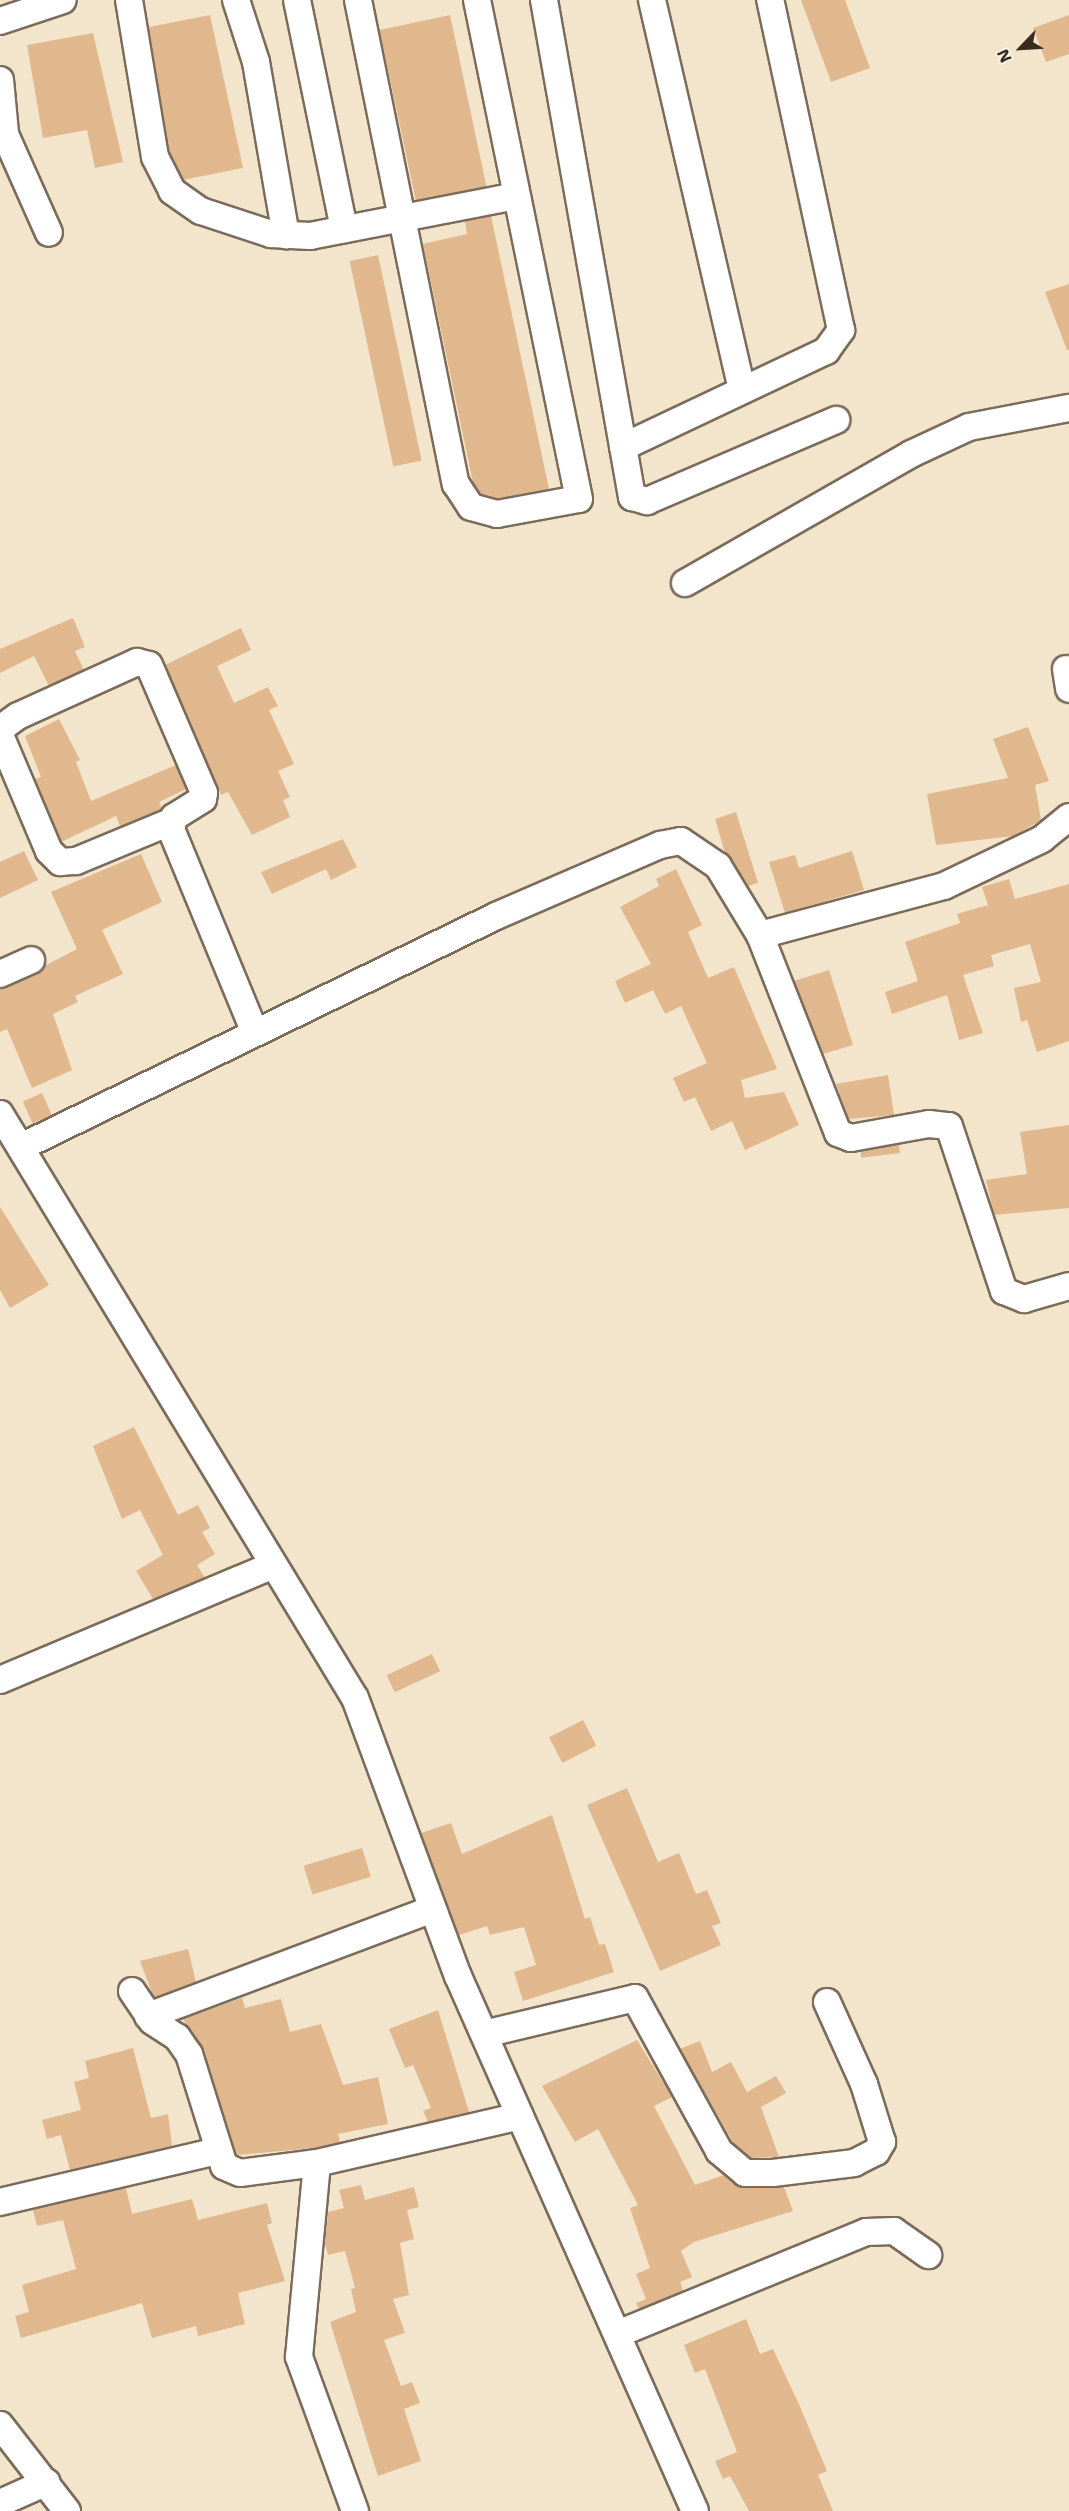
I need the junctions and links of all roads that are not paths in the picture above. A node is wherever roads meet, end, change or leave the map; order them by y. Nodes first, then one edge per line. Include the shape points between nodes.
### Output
1 (63, 0) edge
2 (129, 0) edge
3 (236, 0) edge
4 (297, 0) edge
5 (358, 0) edge
6 (477, 0) edge
7 (770, 0) edge
8 (551, 1) edge
9 (656, 2) edge
10 (34, 3) edge
11 (0, 21) edge
12 (0, 80) edge
13 (2, 128) edge
14 (516, 196) junction
15 (405, 218) junction
16 (344, 229) junction
17 (49, 233) dead end
18 (286, 235) junction
19 (742, 389) junction
20 (1069, 408) edge
21 (836, 420) dead end
22 (623, 447) junction
23 (685, 583) dead end
24 (0, 729) edge
25 (0, 735) edge
26 (1069, 817) edge
27 (170, 822) junction
28 (760, 935) junction
29 (31, 960) dead end
30 (0, 974) edge
31 (254, 1030) junction
32 (0, 1114) edge
33 (21, 1147) junction
34 (1069, 1286) edge
35 (273, 1565) junction
36 (0, 1680) edge
37 (432, 1909) junction
38 (132, 1991) dead end
39 (826, 2002) dead end
40 (148, 2016) junction
41 (484, 2034) junction
42 (520, 2116) junction
43 (217, 2151) junction
44 (317, 2163) junction
45 (0, 2202) edge
46 (928, 2255) dead end
47 (620, 2333) junction
48 (0, 2425) edge
49 (47, 2482) junction
50 (0, 2503) edge
51 (67, 2511) edge
52 (355, 2511) edge
53 (695, 2511) edge

1 - 10 street
2 - 18 street via 155,158 172,191 201,211
3 - 18 street via 256,62
4 - 16 street
5 - 15 street
6 - 14 street
7 - 19 street via 842,330 825,351
8 - 22 street
9 - 19 street
10 - 11 street
12 - 13 street
13 - 17 street
14 - 15 street
14 - 15 street via 586,497 497,514 471,507 461,497
15 - 16 street
16 - 18 street
19 - 22 street
20 - 23 street via 969,427 910,454
21 - 22 street via 641,502 629,488
24 - 27 street via 18,716 144,662 154,673 204,794
25 - 27 street via 49,850 60,862 76,861
26 - 28 street via 1042,839 944,886
27 - 31 street
28 - 31 street via 718,866 693,844 670,843 496,916
28 - 34 street via 838,1133 851,1138 929,1124 949,1126 1004,1291 1024,1299
29 - 30 street
31 - 33 street
32 - 33 street
33 - 35 street
35 - 36 street
35 - 37 street via 355,1698
37 - 40 street
37 - 41 street
38 - 40 street
39 - 41 street via 864,2084 882,2142 876,2152 854,2163 773,2173 745,2173 719,2151 634,1998
40 - 43 street via 177,2037 189,2055
41 - 42 street
42 - 44 street
42 - 47 street
43 - 44 street via 224,2166 240,2173
43 - 45 street
44 - 52 street via 299,2357
46 - 47 street via 894,2231 866,2232
47 - 53 street
48 - 49 street
49 - 50 street
49 - 51 street

